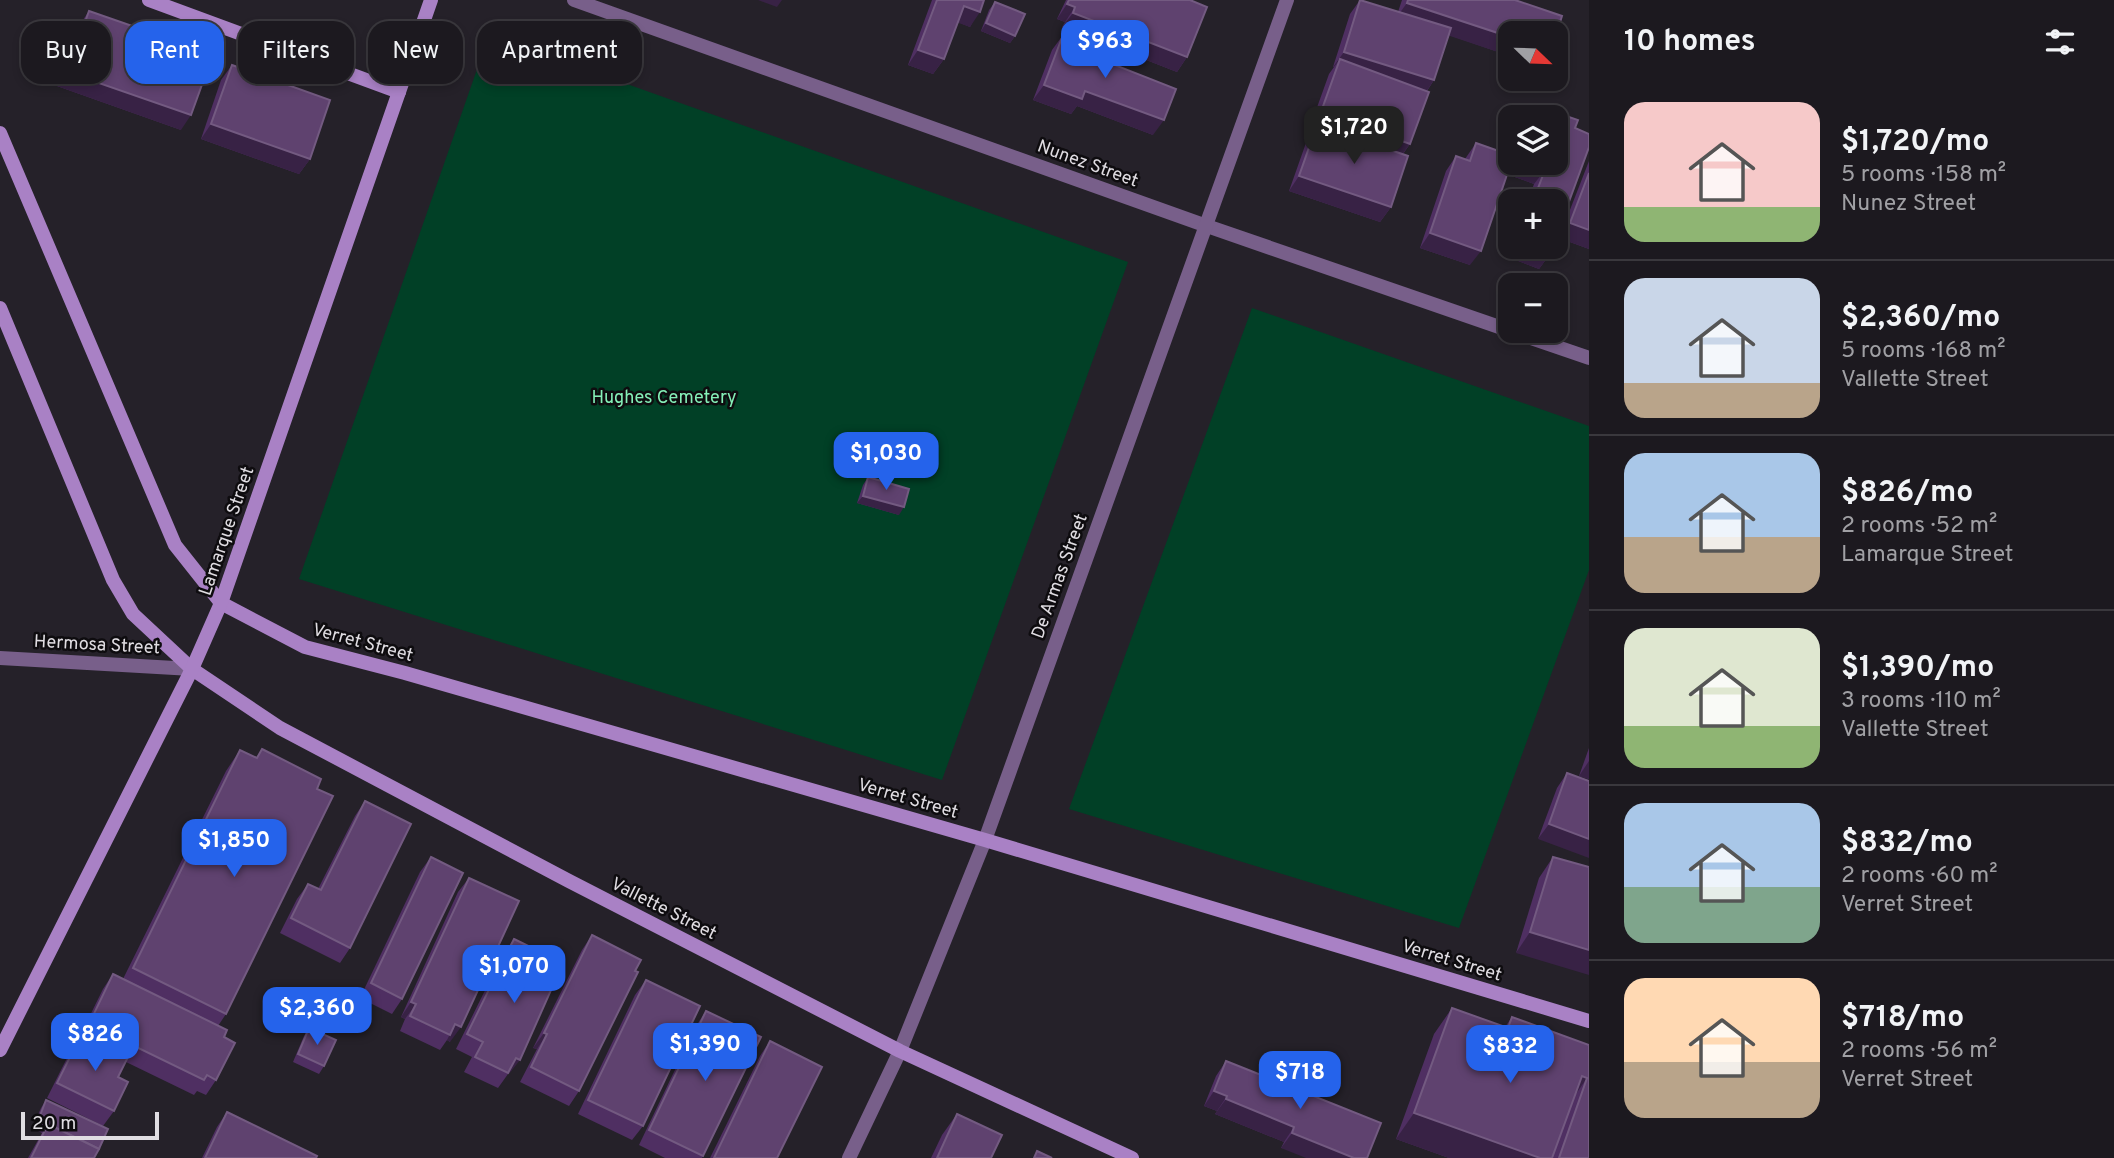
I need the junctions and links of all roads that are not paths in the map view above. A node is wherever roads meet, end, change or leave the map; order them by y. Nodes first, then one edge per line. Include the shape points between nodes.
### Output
1 (149, 0) edge
2 (431, 0) edge
3 (575, 0) edge
4 (1287, 0) edge
5 (398, 92) junction
6 (0, 133) edge
7 (1204, 225) junction
8 (0, 308) edge
9 (1589, 358) edge
10 (222, 603) junction
11 (0, 658) edge
12 (192, 669) junction
13 (985, 840) junction
14 (1589, 1021) edge
15 (0, 1050) edge
16 (900, 1051) junction
17 (849, 1158) edge
18 (1132, 1158) edge

1 - 5 main road
2 - 5 main road, Lamarque Street
3 - 7 street, Nunez Street
4 - 7 street, De Armas Street
5 - 10 main road, Lamarque Street
6 - 10 main road via 175,545
7 - 9 street, Nunez Street
7 - 13 street, De Armas Street
8 - 12 main road, Vallette Street via 113,580 133,614
10 - 12 main road, Lamarque Street
10 - 13 main road, Verret Street via 305,647
11 - 12 street, Hermosa Street
12 - 15 main road, Lamarque Street
12 - 16 main road, Vallette Street via 280,728
13 - 14 main road, Verret Street
13 - 16 street, De Armas Street
16 - 17 street, De Armas Street
16 - 18 main road, Vallette Street

